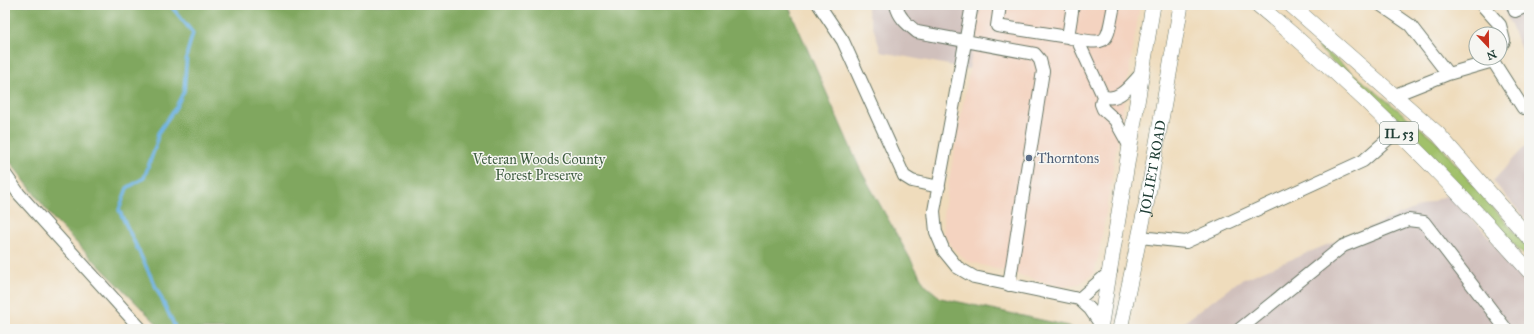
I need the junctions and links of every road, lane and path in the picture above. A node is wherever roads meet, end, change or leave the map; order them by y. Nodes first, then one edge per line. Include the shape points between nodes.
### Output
1 (819, 5) edge
2 (896, 5) edge
3 (972, 5) edge
4 (1000, 5) edge
5 (1073, 5) edge
6 (1114, 5) edge
7 (1153, 5) edge
8 (1181, 5) edge
9 (1258, 5) edge
10 (1291, 5) edge
11 (1381, 5) edge
12 (1482, 5) edge
13 (1513, 5) edge
14 (1529, 5) edge
15 (1500, 26) edge
16 (1072, 38) junction
17 (966, 40) junction
18 (1472, 66) edge
19 (1497, 66) edge
20 (1142, 73) junction
21 (1448, 74) junction
22 (1395, 95) junction
23 (1103, 96) junction
24 (1523, 108) dead end
25 (1397, 131) junction
26 (1130, 147) junction
27 (5, 174) edge
28 (939, 187) junction
29 (1140, 237) junction
30 (1529, 238) edge
31 (1111, 271) junction
32 (1529, 271) edge
33 (1009, 285) junction
34 (1079, 299) junction
35 (1101, 327) edge
36 (141, 329) edge
37 (1120, 329) edge
38 (1240, 329) edge
39 (1506, 329) edge

1 - 28 lane via 843,41 904,176 912,181
2 - 17 lane via 904,23 917,32
3 - 17 lane
4 - 16 lane via 997,26
5 - 16 lane
6 - 16 lane via 1108,36 1103,40 1097,43
7 - 20 main road, JOLIET ROAD
8 - 29 main road, JOLIET ROAD
9 - 25 main road, IL 53 via 1324,62
10 - 22 main road, IL 53
11 - 21 lane via 1410,26
12 - 15 lane
13 - 14 lane via 1516,11
16 - 23 lane
17 - 28 lane
17 - 33 lane via 1035,54 1043,71
18 - 21 lane
19 - 24 lane
20 - 23 lane via 1120,95 1109,98
20 - 26 main road, JOLIET ROAD
21 - 22 lane
22 - 30 main road, IL 53 via 1442,139
23 - 26 lane via 1103,109 1115,120
25 - 29 lane via 1363,161 1186,242
25 - 32 main road, IL 53 via 1452,186
26 - 31 main road, JOLIET ROAD
27 - 36 lane via 19,194
28 - 33 lane via 936,232 944,251 957,267 974,277
29 - 37 main road, JOLIET ROAD
31 - 34 lane
31 - 35 main road, JOLIET ROAD
33 - 34 lane
34 - 35 lane via 1090,309
38 - 39 lane via 1343,246 1408,220 1424,222

